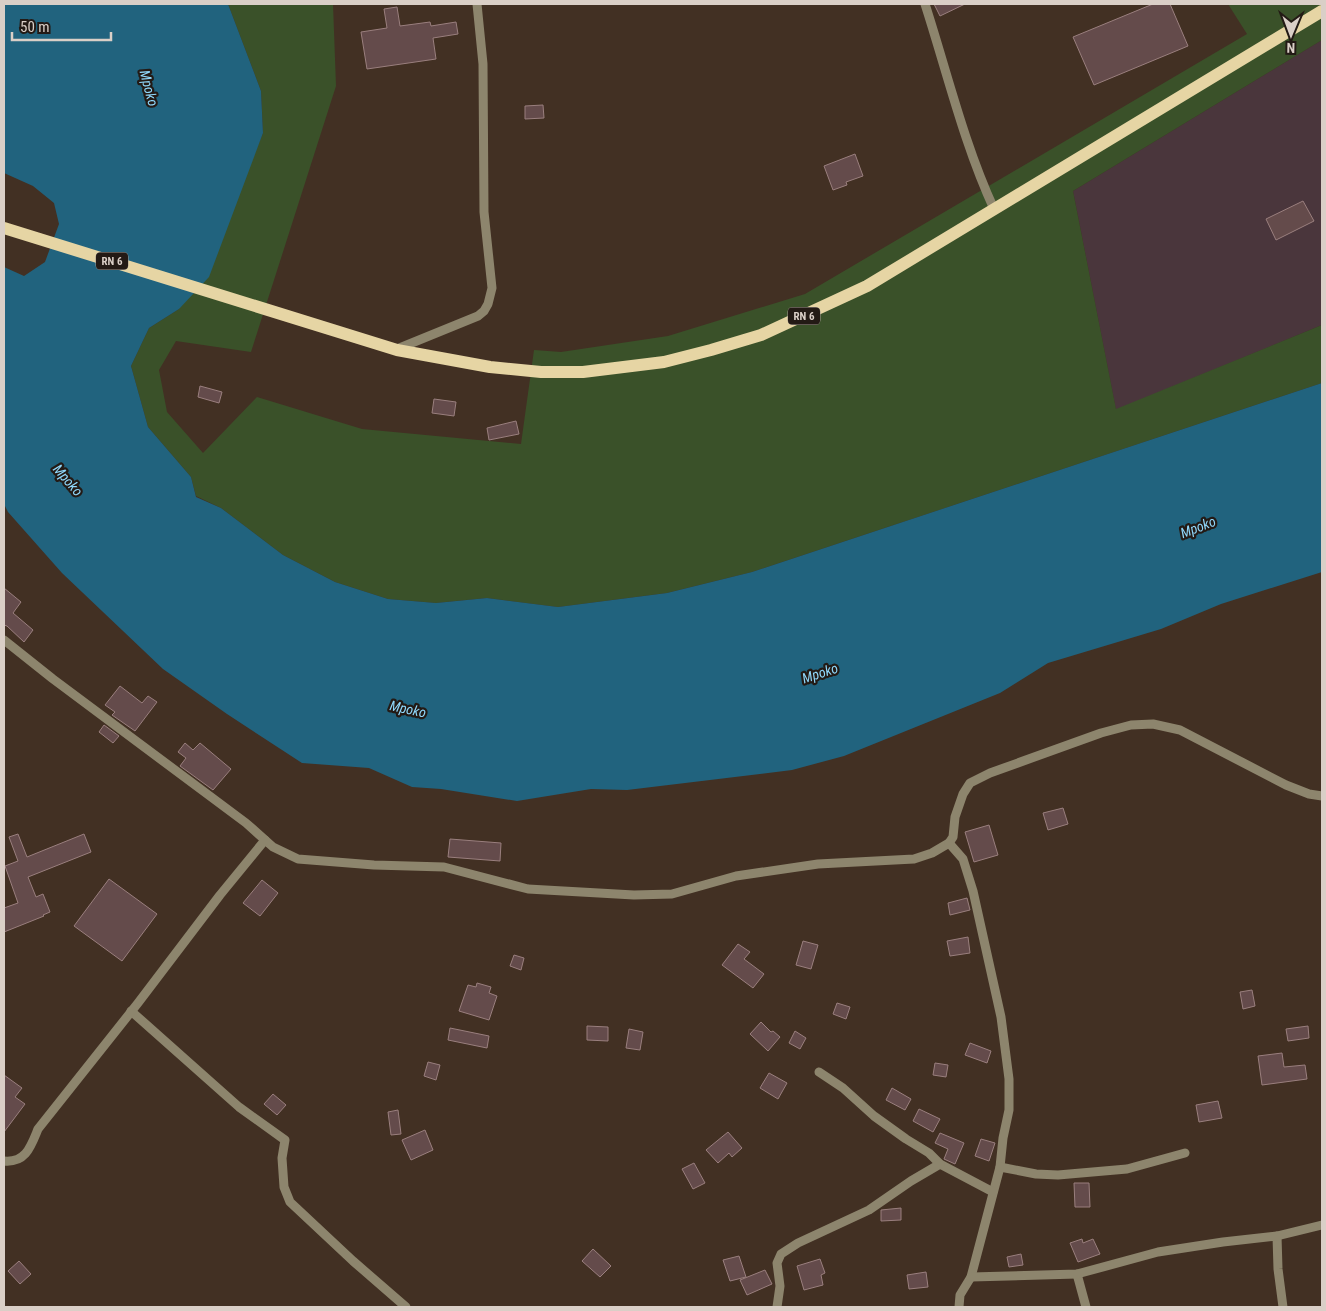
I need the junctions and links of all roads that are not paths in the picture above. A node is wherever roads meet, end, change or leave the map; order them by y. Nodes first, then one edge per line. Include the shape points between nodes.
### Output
1 (477, 4) edge
2 (925, 4) edge
3 (1322, 11) edge
4 (994, 209) junction
5 (4, 228) edge
6 (396, 350) junction
7 (4, 640) edge
8 (1322, 796) edge
9 (265, 840) junction
10 (949, 843) junction
11 (131, 1011) junction
12 (818, 1072) dead end
13 (1186, 1153) dead end
14 (4, 1161) edge
15 (940, 1164) junction
16 (1000, 1167) junction
17 (993, 1192) junction
18 (1322, 1225) edge
19 (1276, 1236) junction
20 (1077, 1274) junction
21 (971, 1277) junction
22 (406, 1307) edge
23 (777, 1307) edge
24 (960, 1307) edge
25 (1086, 1307) edge
26 (1283, 1307) edge

1 - 6 street via 483,64 484,212 492,288 488,304 478,316
2 - 4 street via 945,72
3 - 4 main road, RN 6
4 - 6 main road, RN 6 via 867,286 808,314 761,335 664,362 583,372 541,372 490,367
5 - 6 main road, RN 6
7 - 9 street
8 - 10 street via 1286,784 1180,730 1153,724 1131,725 1101,733 970,783 963,794
9 - 10 street via 298,860 444,867 528,889 634,895 672,894 736,876 818,864 914,860
9 - 11 street
10 - 16 street via 963,859 973,891 1001,1017 1009,1079 1009,1110
11 - 14 street via 38,1128 22,1157 12,1162
11 - 22 street via 239,1107 284,1140 284,1187 290,1202
12 - 15 street
13 - 16 street via 1128,1169 1058,1175
15 - 17 street
15 - 23 street via 869,1210 781,1254 777,1263 780,1286
16 - 17 street
17 - 21 street
18 - 19 street
19 - 20 street via 1158,1252
19 - 26 street
20 - 21 street
20 - 25 street
21 - 24 street via 960,1295

